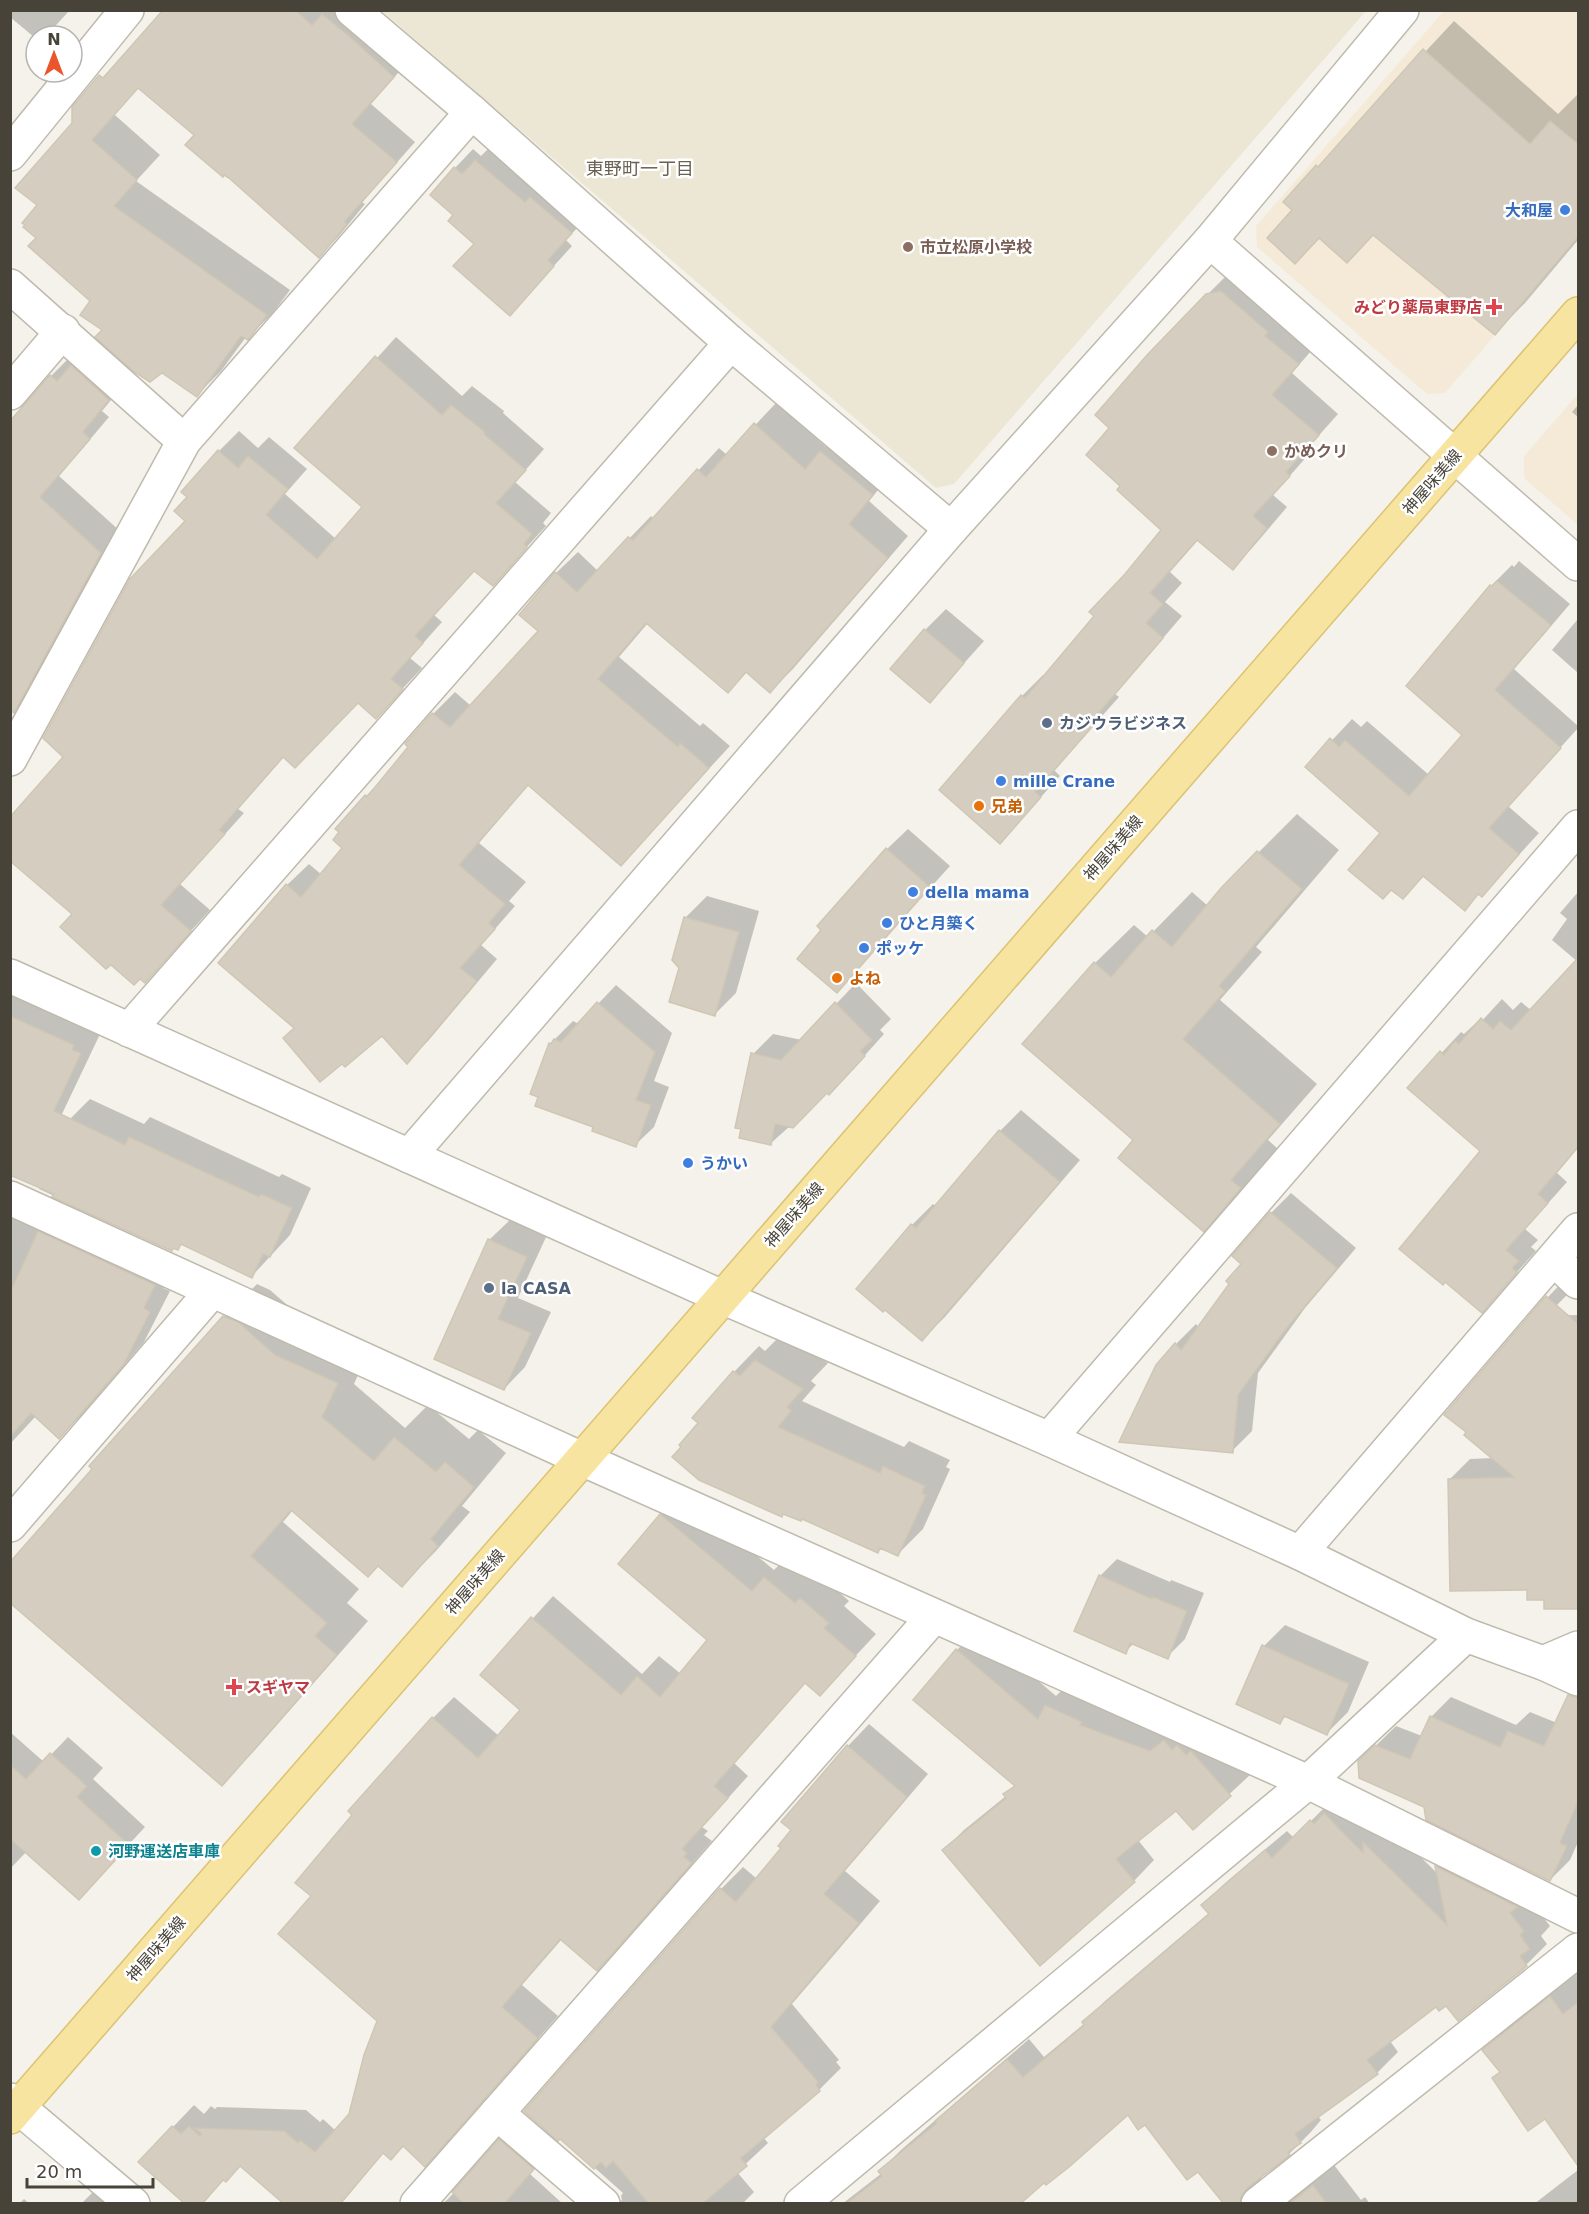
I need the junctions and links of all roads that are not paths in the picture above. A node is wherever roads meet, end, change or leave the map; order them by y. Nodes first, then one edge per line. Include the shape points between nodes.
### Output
1 (127, 10) edge
2 (352, 10) edge
3 (1402, 10) edge
4 (471, 112) junction
5 (10, 154) edge
6 (1210, 241) junction
7 (10, 286) edge
8 (1578, 314) edge
9 (63, 331) junction
10 (731, 343) junction
11 (10, 393) edge
12 (184, 441) junction
13 (1455, 456) junction
14 (951, 529) junction
15 (1578, 564) edge
16 (10, 759) edge
17 (1578, 827) edge
18 (10, 976) edge
19 (129, 1030) junction
20 (409, 1156) junction
21 (10, 1198) edge
22 (1578, 1230) edge
23 (1554, 1259) junction
24 (1578, 1282) edge
25 (212, 1291) junction
26 (722, 1297) junction
27 (1049, 1439) junction
28 (582, 1459) junction
29 (10, 1525) edge
30 (1300, 1553) junction
31 (934, 1616) junction
32 (1466, 1635) junction
33 (1578, 1648) edge
34 (1543, 1664) junction
35 (1578, 1679) edge
36 (1308, 1782) junction
37 (1578, 1916) edge
38 (1578, 1950) edge
39 (13, 2108) edge
40 (497, 2113) junction
41 (133, 2204) edge
42 (417, 2204) edge
43 (603, 2204) edge
44 (801, 2204) edge
45 (1258, 2204) edge

1 - 5 street
2 - 4 street
3 - 6 street
4 - 10 street
4 - 12 street
6 - 13 street
6 - 14 street
7 - 9 street
8 - 13 main road, 神屋味美線
9 - 11 street
9 - 12 street
10 - 14 street
10 - 19 street
12 - 16 street
13 - 15 street
13 - 26 main road, 神屋味美線
14 - 20 street
17 - 27 street
18 - 19 street
19 - 20 street
20 - 26 street
21 - 25 street
22 - 23 street
23 - 24 street
23 - 30 street
25 - 28 street
25 - 29 street
26 - 27 street
26 - 28 main road, 神屋味美線
27 - 30 street
28 - 31 street
28 - 39 main road, 神屋味美線
30 - 32 street
31 - 36 street
31 - 40 street
32 - 34 street
32 - 36 street
33 - 34 street
34 - 35 street
36 - 37 street
36 - 44 street
38 - 45 street
39 - 41 street
40 - 42 street
40 - 43 street

